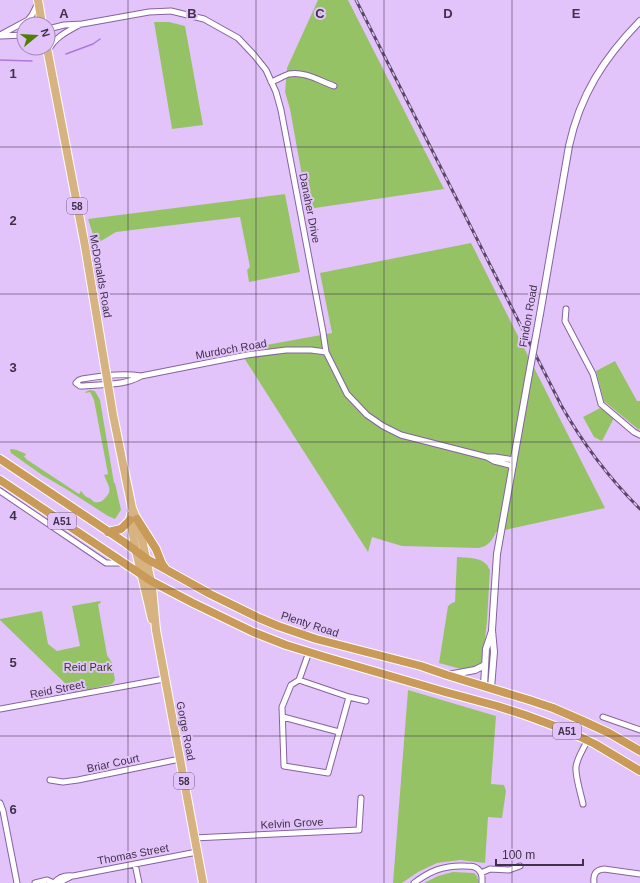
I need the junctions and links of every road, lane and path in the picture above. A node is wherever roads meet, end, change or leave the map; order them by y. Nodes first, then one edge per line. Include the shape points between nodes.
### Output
1 (38, 1) edge
2 (41, 16) edge
3 (639, 22) edge
4 (82, 24) junction
5 (56, 27) edge
6 (16, 34) edge
7 (0, 35) edge
8 (56, 39) edge
9 (48, 56) edge
10 (271, 82) junction
11 (334, 86) dead end
12 (566, 309) dead end
13 (326, 352) junction
14 (141, 376) junction
15 (107, 380) junction
16 (640, 435) edge
17 (0, 459) edge
18 (513, 463) junction
19 (0, 480) edge
20 (0, 491) edge
21 (28, 499) junction
22 (37, 516) junction
23 (134, 519) junction
24 (108, 532) junction
25 (136, 551) junction
26 (147, 559) junction
27 (123, 563) junction
28 (166, 569) junction
29 (142, 575) junction
30 (151, 581) junction
31 (156, 630) junction
32 (492, 630) junction
33 (309, 652) junction
34 (485, 666) junction
35 (447, 675) junction
36 (164, 679) junction
37 (300, 680) junction
38 (487, 687) junction
39 (349, 697) junction
40 (366, 702) dead end
41 (485, 702) junction
42 (0, 710) edge
43 (283, 717) junction
44 (603, 717) dead end
45 (640, 730) edge
46 (339, 732) junction
47 (587, 741) junction
48 (639, 750) edge
49 (180, 759) junction
50 (640, 771) edge
51 (50, 780) dead end
52 (361, 798) dead end
53 (0, 803) edge
54 (583, 804) dead end
55 (194, 838) junction
56 (197, 852) junction
57 (135, 864) junction
58 (520, 866) dead end
59 (481, 873) junction
60 (640, 874) edge
61 (73, 876) junction
62 (17, 883) edge
63 (36, 883) edge
64 (54, 883) edge
65 (60, 883) edge
66 (139, 883) edge
67 (203, 883) edge
68 (414, 883) edge
69 (482, 883) edge
70 (594, 883) edge

1 - 2 main road
1 - 7 street via 28,20
3 - 18 street, Findon Road, bridge via 598,72 588,89 573,129
4 - 5 street, Danaher Drive
4 - 8 street, Danaher Drive
4 - 10 street, Danaher Drive via 149,12 171,12 204,19 238,38 266,70
6 - 7 street
9 - 15 main road, McDonalds Road / 58 via 85,246
10 - 11 street via 297,73
10 - 13 street, Danaher Drive via 281,110
12 - 16 street via 565,321 593,374 601,404
13 - 14 street, Murdoch Road via 286,350 247,355
13 - 18 street, Danaher Drive via 347,394 367,415 383,426 401,435 488,457 494,461
14 - 15 street, Murdoch Road
14 - 15 street, Murdoch Road via 132,381
15 - 15 street, Murdoch Road via 84,386 76,383 82,379
15 - 23 main road, McDonalds Road / 58
17 - 24 highway, Plenty Road / A51
18 - 32 street, Findon Road via 497,554
19 - 21 highway, A51
20 - 22 street
21 - 22 street
21 - 27 highway, A51
22 - 27 street via 106,563
23 - 24 highway via 121,528
23 - 25 main road, McDonalds Road / 58
23 - 26 main road, McDonalds Road / 58 via 139,525
23 - 28 highway via 156,549
24 - 25 highway, Plenty Road / A51
25 - 26 highway, Plenty Road / A51
25 - 29 main road, McDonalds Road / 58
26 - 28 highway, Plenty Road / A51
26 - 30 main road, Gorge Road / 58
27 - 29 highway, A51
28 - 35 highway, Plenty Road / A51 via 217,598 278,626
29 - 30 highway, A51
29 - 31 main road, Gorge Road / 58 via 148,607
30 - 31 main road, Gorge Road / 58
30 - 33 highway, A51 via 253,632
31 - 36 main road, Gorge Road / 58
32 - 34 street, Findon Road via 487,645
32 - 38 street, Findon Road via 494,652
33 - 37 street
33 - 41 highway, A51
34 - 35 street
34 - 38 street, Findon Road
35 - 38 highway, Plenty Road / A51
36 - 42 street, Reid Street
36 - 49 main road, Gorge Road / 58
37 - 39 street
37 - 43 street via 291,685 282,707
38 - 41 highway, Findon Road
38 - 48 highway, Plenty Road / A51 via 573,716
39 - 40 street
39 - 46 street
41 - 47 highway, A51 via 552,724
43 - 46 street
43 - 46 street via 284,766 328,773
44 - 45 street
47 - 50 highway, A51
47 - 54 street via 576,767
49 - 51 street, Briar Court via 78,780
49 - 55 main road, Gorge Road / 58
52 - 55 street, Kelvin Grove via 359,830
53 - 62 street
55 - 56 main road, Gorge Road / 58
56 - 57 street, Thomas Street
56 - 67 main road, Gorge Road / 58
57 - 61 street, Thomas Street
57 - 66 street
58 - 59 street via 509,870 490,869
59 - 68 street via 474,867 449,867 429,873
59 - 69 street
60 - 70 street via 600,869 594,874
61 - 64 street, Thomas Street via 67,875
61 - 65 street, Thomas Street
63 - 64 street, Thomas Street via 47,880

